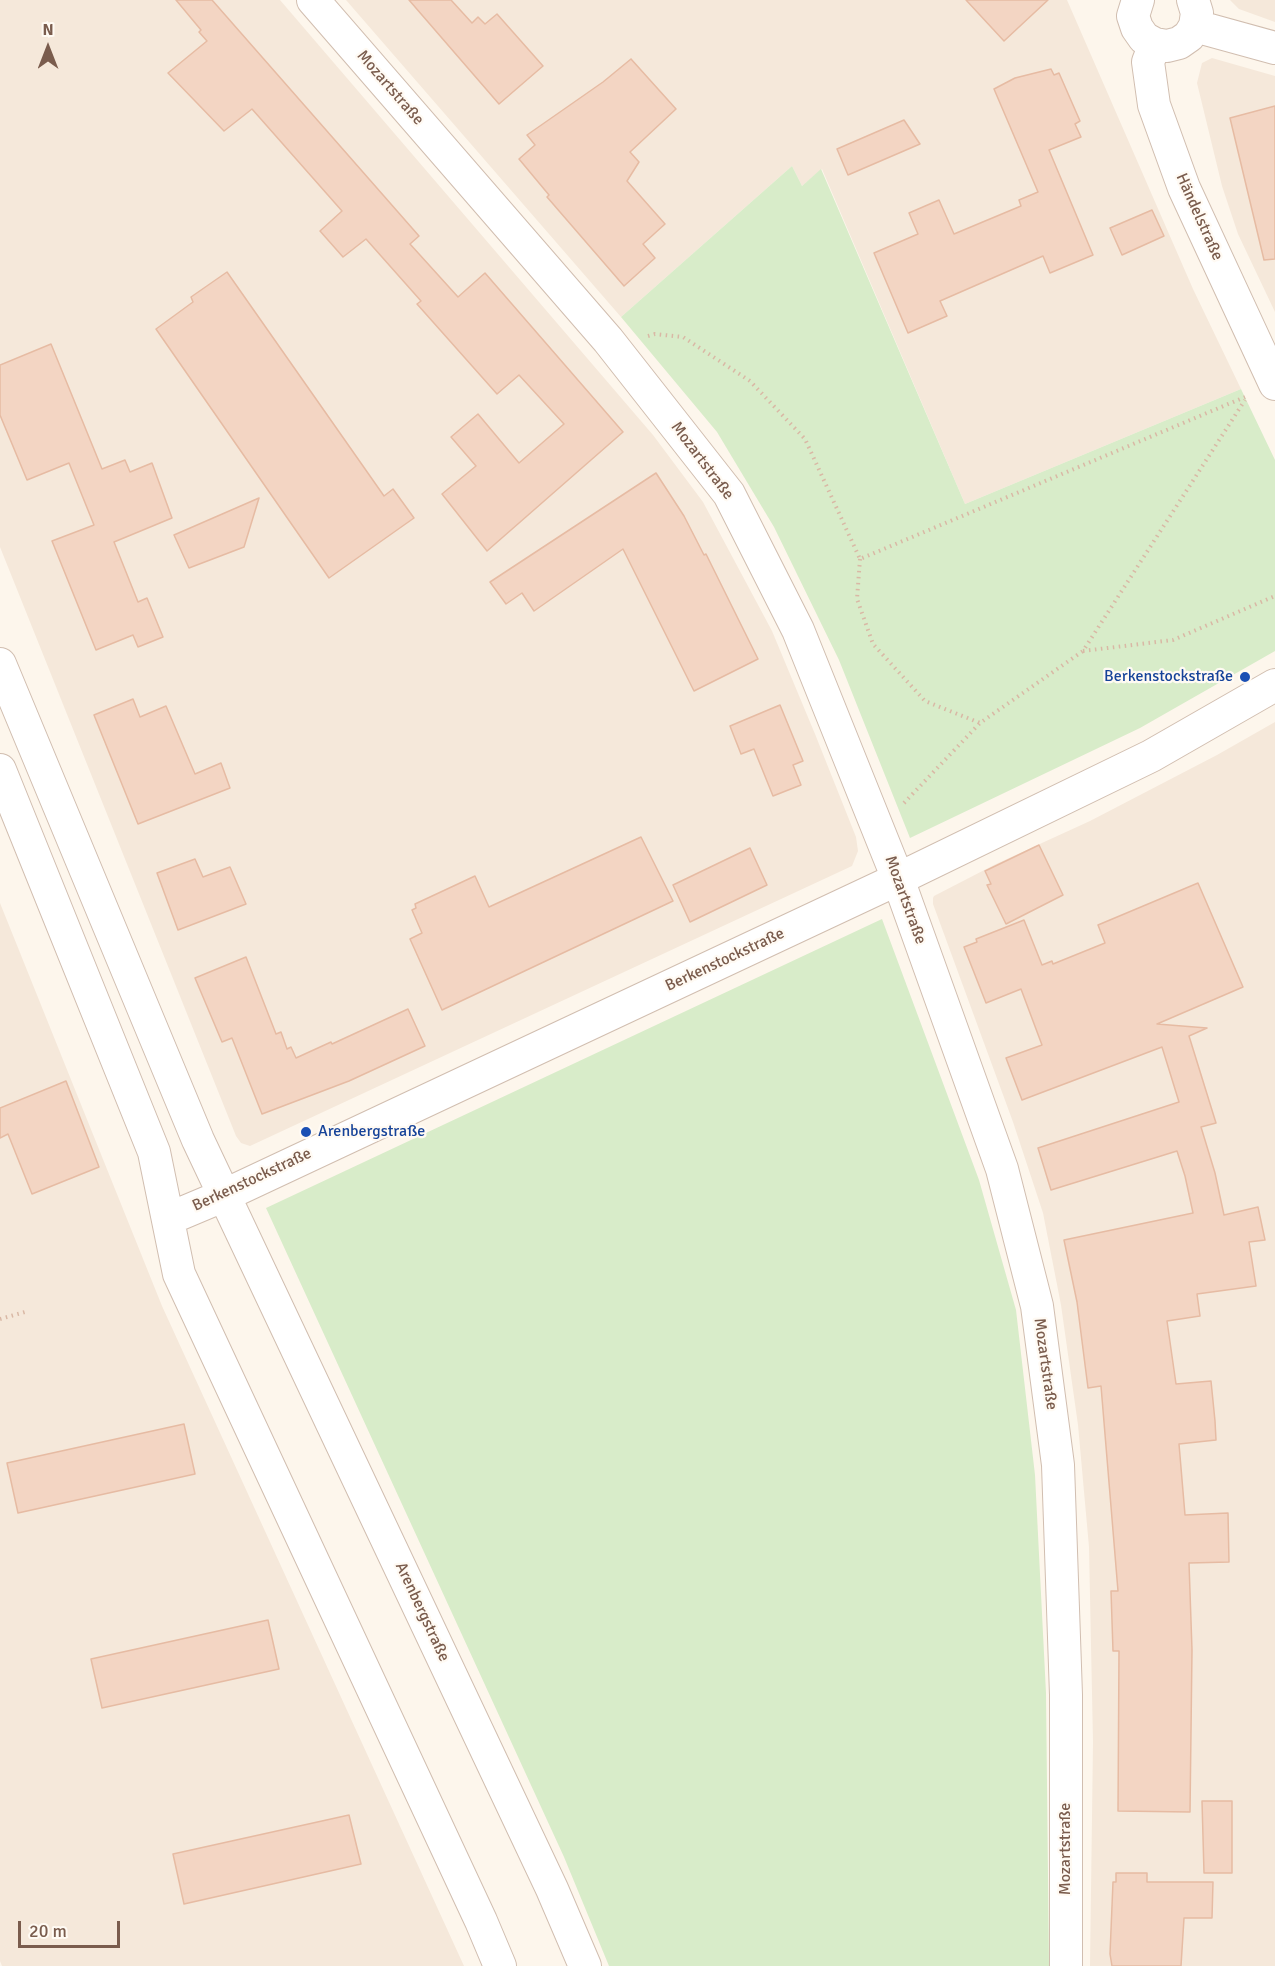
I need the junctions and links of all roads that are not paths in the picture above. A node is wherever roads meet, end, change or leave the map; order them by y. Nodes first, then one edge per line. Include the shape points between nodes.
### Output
1 (313, 0) edge
2 (1134, 1) edge
3 (1194, 13) edge
4 (1155, 44) junction
5 (1275, 48) edge
6 (1275, 384) edge
7 (0, 664) edge
8 (1275, 685) edge
9 (0, 770) edge
10 (898, 879) junction
11 (225, 1195) junction
12 (168, 1219) junction
13 (500, 1966) edge
14 (585, 1966) edge
15 (1066, 1966) edge

1 - 10 street, Mozartstraße via 612,346 729,494 798,630
2 - 4 street via 1137,28
3 - 4 street via 1189,36 1167,46
3 - 5 street
4 - 6 street, Händelstraße via 1148,62 1154,105 1184,188
7 - 11 street, Arenbergstraße via 198,1140
8 - 10 street, Berkenstockstraße via 1152,756
9 - 12 street via 154,1152
10 - 11 street, Berkenstockstraße
10 - 15 street, Mozartstraße via 1002,1169 1037,1306 1058,1465 1066,1695
11 - 12 street, Berkenstockstraße
11 - 14 street, Arenbergstraße
12 - 13 street via 179,1274

